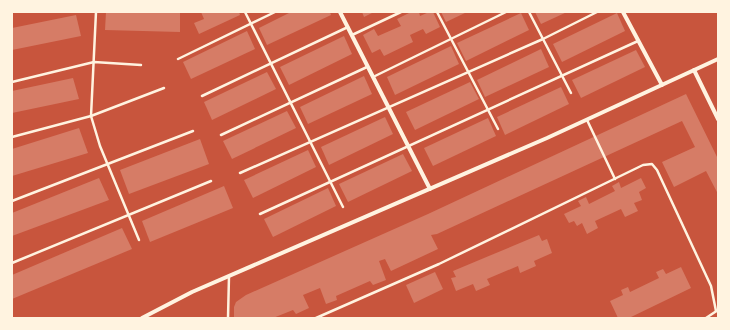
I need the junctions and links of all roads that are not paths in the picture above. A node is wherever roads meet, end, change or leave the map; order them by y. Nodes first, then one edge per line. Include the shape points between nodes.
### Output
1 (96, 12) edge
2 (246, 12) edge
3 (275, 12) edge
4 (340, 12) edge
5 (401, 12) edge
6 (437, 12) edge
7 (506, 12) edge
8 (529, 12) edge
9 (597, 12) edge
10 (623, 12) edge
11 (251, 24) junction
12 (348, 27) junction
13 (352, 35) junction
14 (451, 39) junction
15 (543, 39) junction
16 (640, 41) junction
17 (178, 59) dead end
18 (718, 59) edge
19 (94, 62) junction
20 (271, 63) junction
21 (141, 65) dead end
22 (368, 67) junction
23 (694, 70) junction
24 (468, 71) junction
25 (562, 76) junction
26 (373, 77) junction
27 (12, 82) edge
28 (662, 85) junction
29 (164, 88) dead end
30 (571, 93) dead end
31 (202, 96) dead end
32 (291, 103) junction
33 (388, 106) junction
34 (488, 110) junction
35 (91, 116) junction
36 (587, 119) junction
37 (718, 119) edge
38 (498, 129) dead end
39 (193, 131) dead end
40 (221, 135) dead end
41 (12, 137) edge
42 (310, 141) junction
43 (408, 147) junction
44 (107, 164) junction
45 (240, 173) dead end
46 (615, 179) junction
47 (211, 181) dead end
48 (331, 182) junction
49 (430, 189) junction
50 (12, 201) edge
51 (343, 207) dead end
52 (260, 214) dead end
53 (128, 215) junction
54 (139, 240) dead end
55 (12, 263) edge
56 (229, 276) junction
57 (717, 310) edge
58 (142, 318) edge
59 (228, 318) edge
60 (316, 318) edge
61 (706, 318) edge

1 - 19 lane
2 - 11 lane
3 - 11 lane
4 - 12 street
5 - 13 lane
6 - 14 lane
7 - 14 lane
8 - 15 lane
9 - 15 lane
10 - 16 street
11 - 17 lane
11 - 20 lane
12 - 13 street
12 - 20 lane
13 - 22 street
14 - 24 lane
14 - 26 lane
15 - 24 lane
15 - 25 lane
16 - 25 lane
16 - 28 street
18 - 23 street
19 - 21 lane
19 - 27 lane
19 - 35 lane
20 - 31 lane
20 - 32 lane
22 - 26 street
22 - 32 lane
23 - 28 street
23 - 37 street
24 - 33 lane
24 - 34 lane
25 - 30 lane
25 - 34 lane
26 - 33 street
28 - 36 street
29 - 35 lane
32 - 40 lane
32 - 42 lane
33 - 42 lane
33 - 43 street
34 - 38 lane
34 - 43 lane
35 - 41 lane
35 - 44 lane
36 - 46 lane
36 - 49 street
39 - 44 lane
42 - 45 lane
42 - 48 lane
43 - 48 lane
43 - 49 street
44 - 50 lane
44 - 53 lane
46 - 57 lane via 643,165 652,164 657,170 711,286
46 - 60 lane via 439,264
47 - 53 lane
48 - 51 lane
48 - 52 lane
49 - 56 street
53 - 54 lane
53 - 55 lane
56 - 58 street
56 - 59 lane
57 - 61 lane

